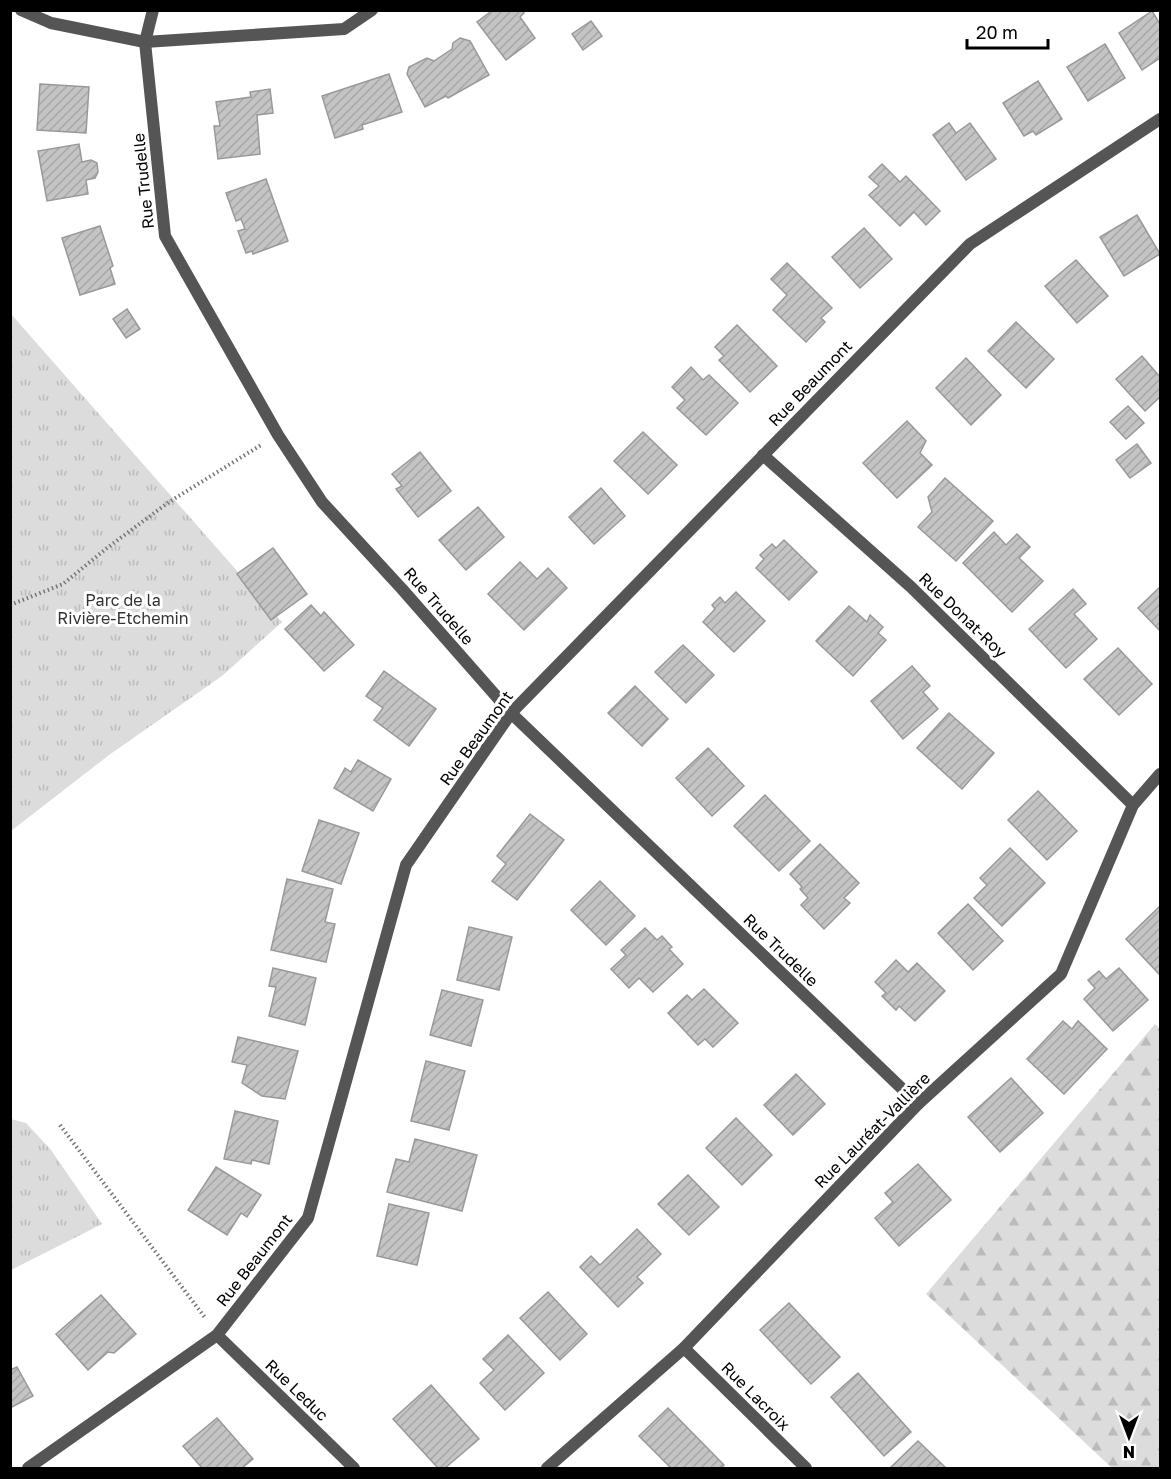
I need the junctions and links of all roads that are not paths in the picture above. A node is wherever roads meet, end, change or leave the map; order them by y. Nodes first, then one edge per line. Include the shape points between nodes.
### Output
1 (21, 10) edge
2 (153, 10) edge
3 (372, 10) edge
4 (146, 42) junction
5 (1161, 119) edge
6 (763, 455) junction
7 (511, 713) junction
8 (1161, 774) edge
9 (1134, 805) junction
10 (918, 1104) junction
11 (218, 1335) junction
12 (684, 1348) junction
13 (28, 1468) edge
14 (354, 1468) edge
15 (547, 1468) edge
16 (806, 1468) edge

1 - 4 street via 51,23
2 - 4 street, Rue Trudelle
3 - 4 street via 344,29
4 - 7 street, Rue Trudelle via 165,236 278,435 322,502
5 - 6 street, Rue Beaumont via 970,244
6 - 7 street, Rue Beaumont
6 - 9 street, Rue Donat-Roy via 911,587
7 - 10 street, Rue Trudelle
7 - 11 street, Rue Beaumont via 406,865 308,1218
8 - 9 street, Rue Lauréat-Vallière
9 - 10 street, Rue Lauréat-Vallière via 1061,974
10 - 12 street, Rue Lauréat-Vallière
11 - 13 street, Rue Beaumont
11 - 14 street, Rue Leduc
12 - 15 street, Rue Lauréat-Vallière
12 - 16 street, Rue Lacroix

